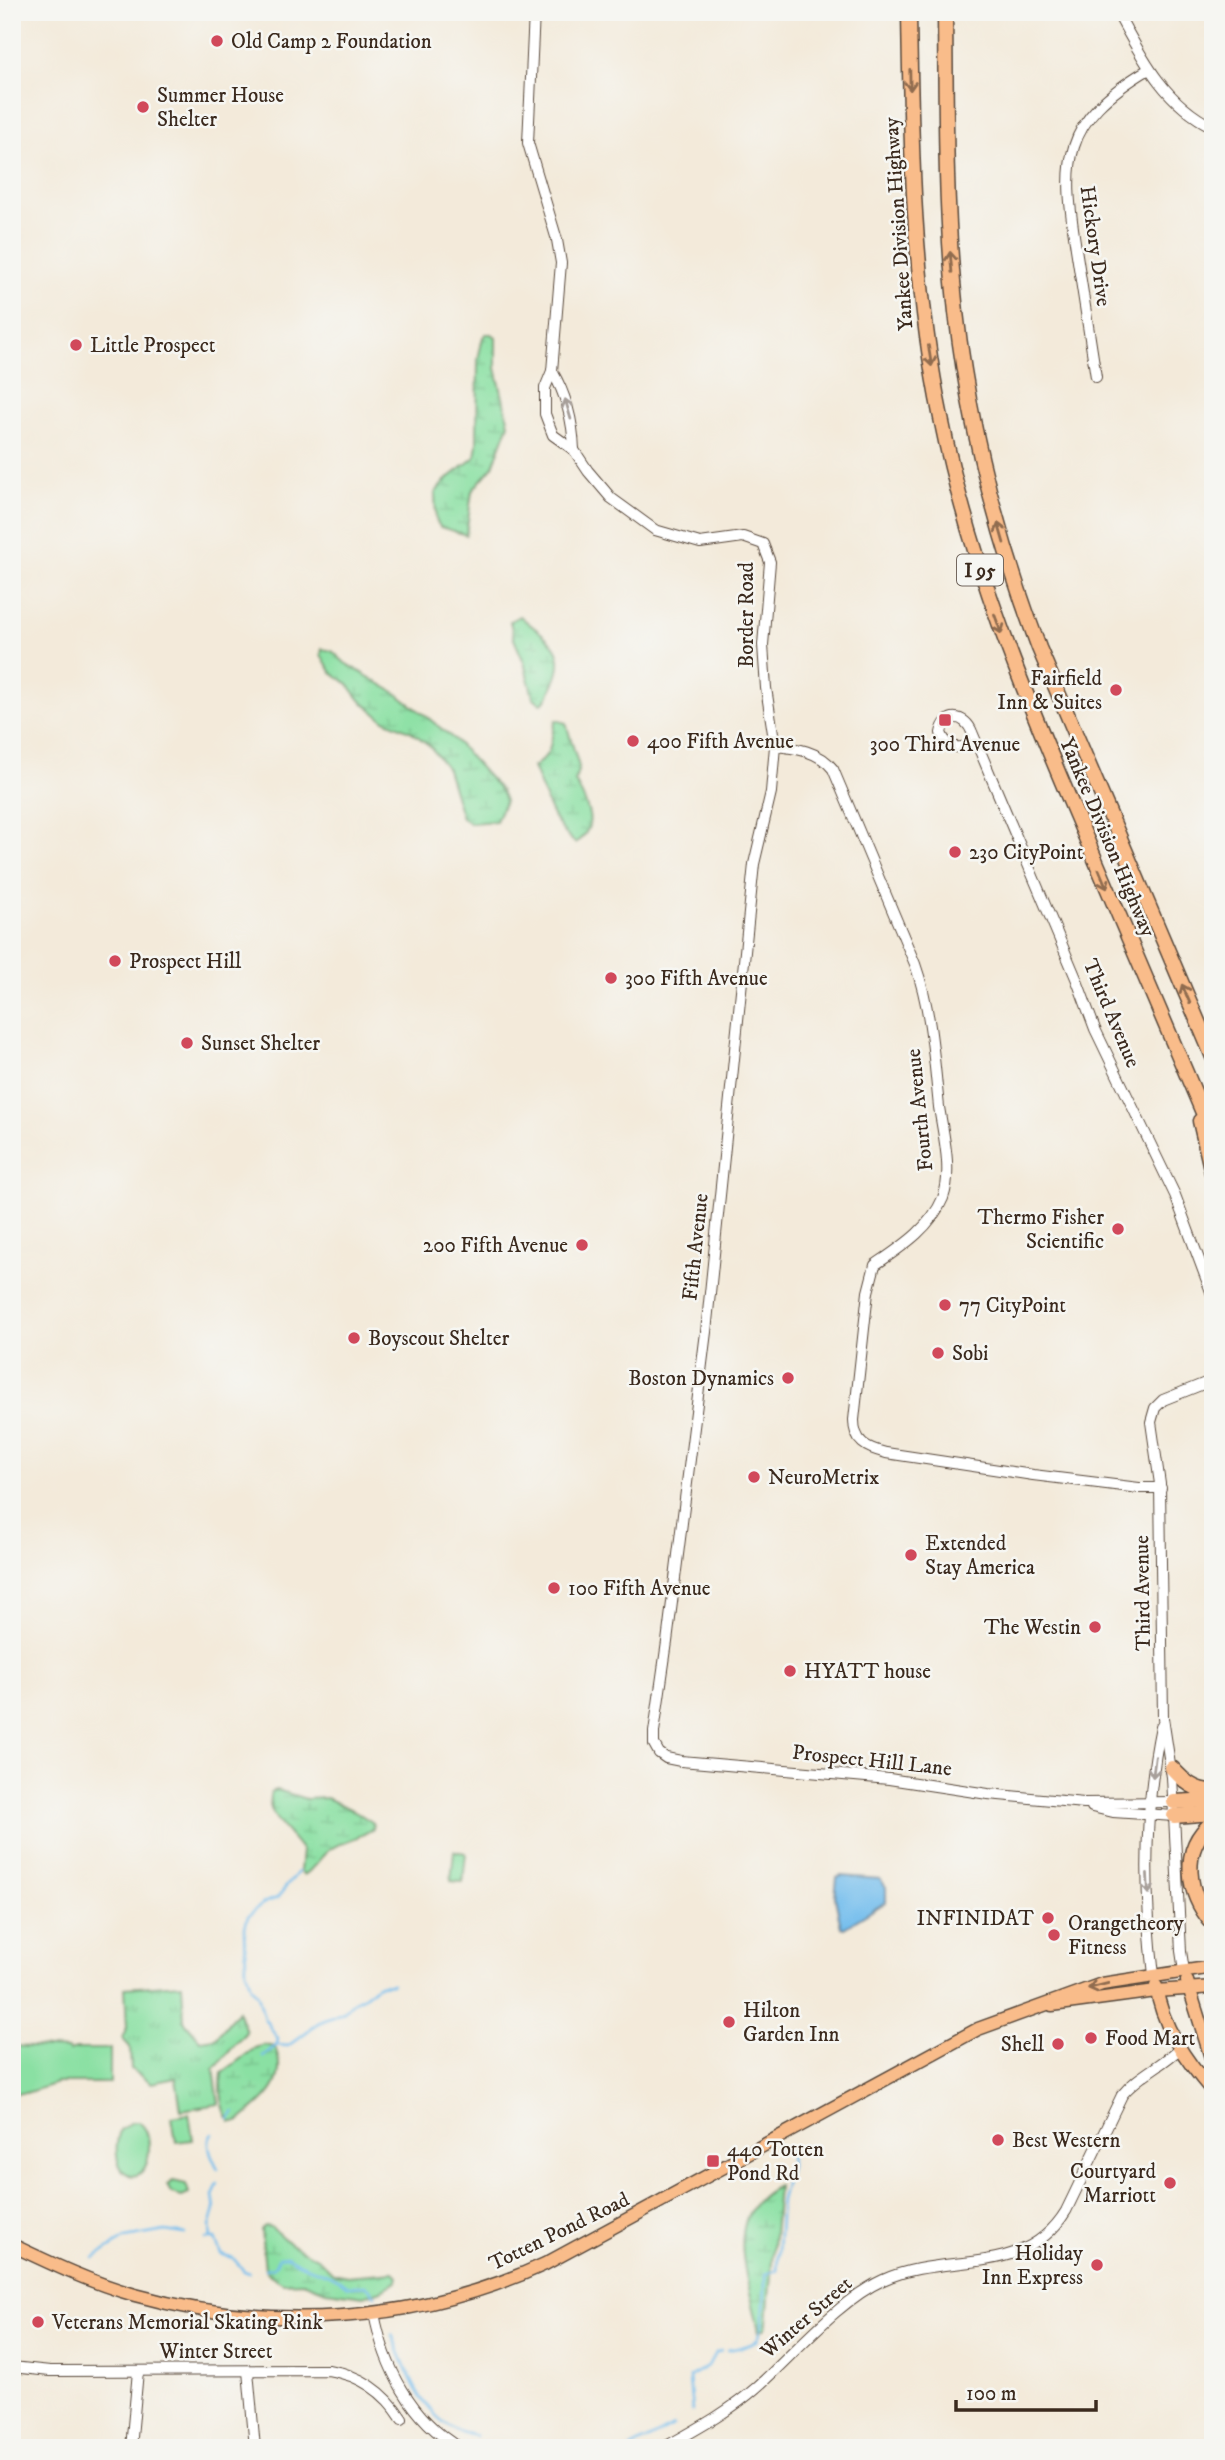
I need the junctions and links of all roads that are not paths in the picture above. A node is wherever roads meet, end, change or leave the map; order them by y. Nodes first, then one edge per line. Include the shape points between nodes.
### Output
1 (534, 12) edge
2 (909, 12) edge
3 (944, 12) edge
4 (1117, 12) edge
5 (1149, 69) junction
6 (1213, 127) edge
7 (552, 371) junction
8 (1096, 377) dead end
9 (574, 450) junction
10 (977, 743) dead end
11 (775, 746) junction
12 (1213, 1057) edge
13 (1194, 1092) junction
14 (1213, 1136) edge
15 (1213, 1177) edge
16 (1213, 1297) edge
17 (1213, 1380) edge
18 (1161, 1488) junction
19 (1163, 1718) junction
20 (658, 1751) joint
21 (1172, 1768) junction
22 (1213, 1791) edge
23 (1213, 1800) edge
24 (1084, 1803) junction
25 (1150, 1803) junction
26 (1174, 1809) junction
27 (1213, 1813) edge
28 (1149, 1816) junction
29 (1213, 1822) edge
30 (1213, 1924) edge
31 (1213, 1968) edge
32 (1184, 1970) junction
33 (1154, 1975) junction
34 (1213, 1987) edge
35 (1189, 1989) junction
36 (1156, 1991) junction
37 (1045, 2006) junction
38 (1180, 2048) junction
39 (1213, 2064) edge
40 (1213, 2092) edge
41 (12, 2245) edge
42 (374, 2313) junction
43 (12, 2367) edge
44 (138, 2371) junction
45 (248, 2371) junction
46 (402, 2419) dead end
47 (131, 2448) edge
48 (255, 2448) edge
49 (460, 2448) edge
50 (663, 2448) edge

1 - 7 street, Border Road via 528,143 561,264
2 -> 13 highway, Yankee Division Highway / I 95 via 916,251 934,386 957,488 986,588 1025,695
12 -> 3 highway, Yankee Division Highway / I 95 via 1039,648 987,485 953,284
4 - 5 street
5 - 6 street via 1182,108
5 - 8 street, Hickory Drive via 1094,111 1079,134 1069,166 1069,201
9 -> 7 street, Border Road via 573,424 563,389
7 - 9 street, Border Road via 545,388 545,414 553,435
9 - 11 street, Border Road via 611,498 655,530 700,543 743,537 763,544 770,562 763,645
10 - 16 street, Third Avenue via 1098,1036 1175,1195
11 - 18 street, Fourth Avenue via 809,752 832,769 919,975 934,1060 946,1165 943,1197 913,1239 875,1265 868,1292 856,1437 866,1447 886,1454
11 - 20 street, Fifth Avenue via 771,792 754,864 706,1332 654,1732
13 - 14 highway, Yankee Division Highway / I 95
13 - 15 highway
17 - 18 street, Third Avenue via 1166,1398 1154,1410 1151,1425
18 - 19 street, Third Avenue
19 - 21 street, Third Avenue
19 -> 25 street, Third Avenue
20 - 24 street, Prospect Hill Lane via 681,1762 888,1779
21 - 22 highway via 1195,1788
21 - 26 street, Third Avenue
23 - 26 highway
24 - 25 street, Prospect Hill Lane
24 - 28 street, Prospect Hill Lane via 1107,1812
25 - 26 street, Prospect Hill Lane
25 - 28 street, Third Avenue
26 - 27 highway
26 - 28 street, Prospect Hill Lane
26 - 32 street, Third Avenue
28 -> 33 street, Third Avenue via 1146,1850
29 - 30 highway via 1195,1844 1190,1870 1198,1902
31 - 32 main road
32 - 33 main road
32 - 35 main road
33 - 36 main road
33 -> 37 main road, Totten Pond Road via 1088,1988
34 - 35 main road
35 - 36 main road
35 - 39 main road
36 - 37 main road, Totten Pond Road
36 - 38 main road
37 - 42 main road, Totten Pond Road via 956,2039 530,2271 449,2298
38 - 40 main road
38 - 50 street, Winter Street via 1122,2095 1066,2211 1041,2240 1007,2256 883,2279 849,2301 748,2395
41 - 42 main road, Totten Pond Road via 92,2281 185,2306 269,2317
42 - 49 street via 382,2350 400,2387 434,2429
43 - 44 street, Winter Street
44 - 45 street, Winter Street
44 - 47 street
45 - 46 street, Winter Street via 345,2372 379,2391
45 - 48 street

